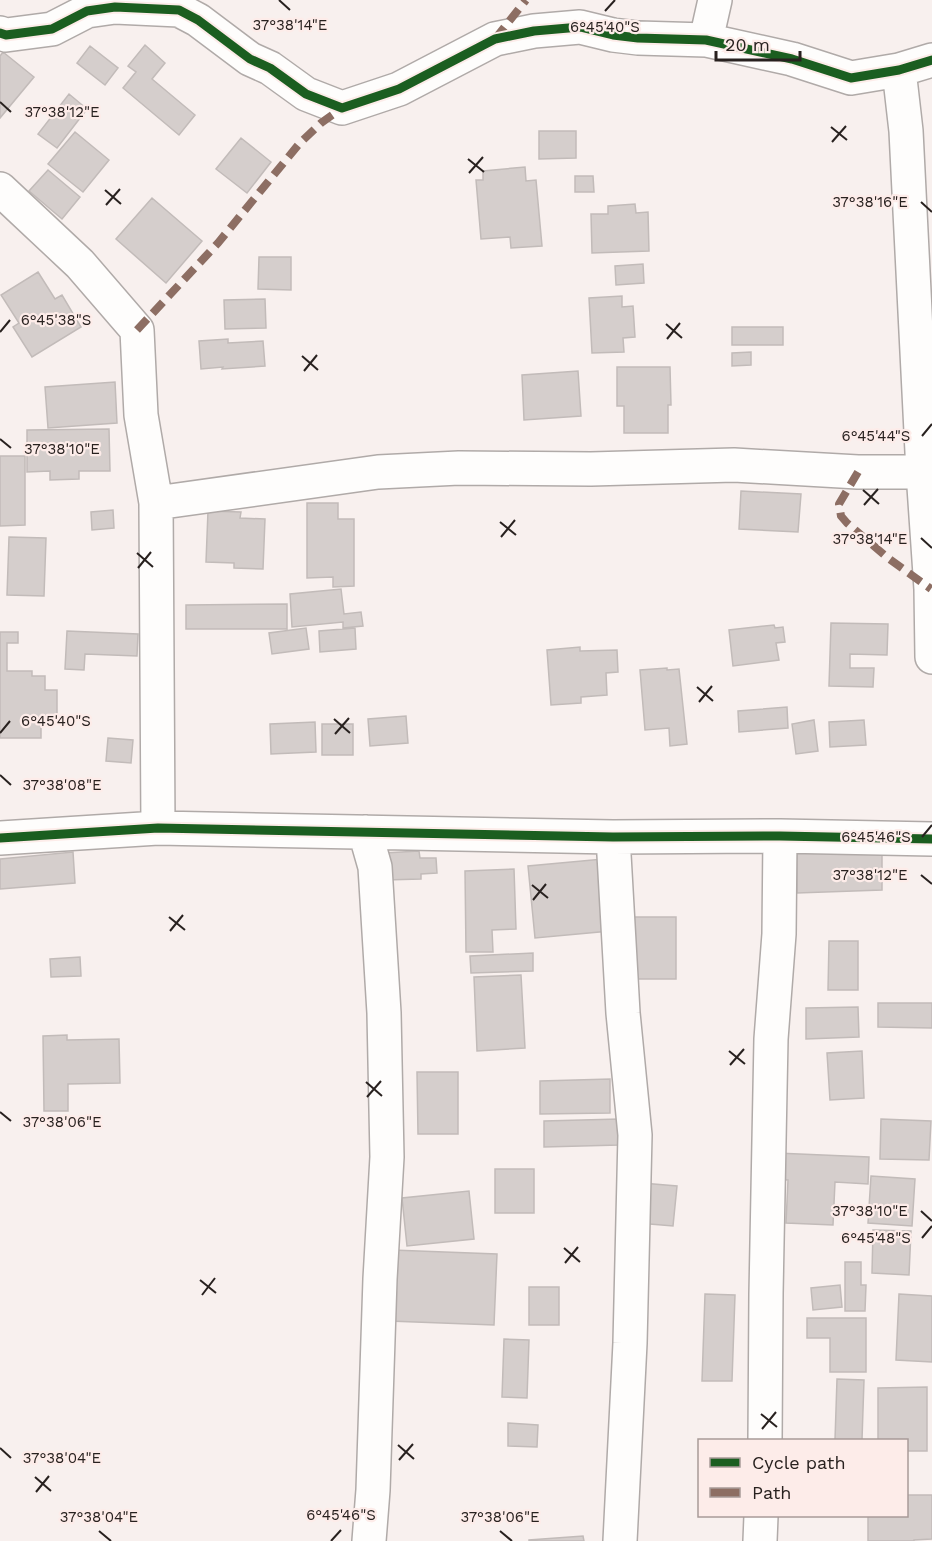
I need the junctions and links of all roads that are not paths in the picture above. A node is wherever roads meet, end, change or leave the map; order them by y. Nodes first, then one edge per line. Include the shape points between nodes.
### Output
1 (716, 0) edge
2 (0, 33) edge
3 (706, 40) junction
4 (932, 60) edge
5 (899, 70) junction
6 (919, 130) edge
7 (0, 189) edge
8 (923, 472) junction
9 (156, 503) junction
10 (932, 657) edge
11 (158, 828) junction
12 (365, 832) junction
13 (780, 836) junction
14 (613, 837) junction
15 (0, 838) edge
16 (932, 838) edge
17 (765, 1439) edge
18 (761, 1517) edge
19 (369, 1541) edge
20 (620, 1541) edge
21 (760, 1541) edge

1 - 3 street
2 - 3 street via 6,36 52,29 87,11 115,7 179,10 306,94 342,108 399,89 495,39 534,31 580,27 638,38
3 - 5 street via 792,59 851,78
4 - 5 street
5 - 6 street
6 - 8 street
7 - 9 street via 80,264 137,330 141,415
8 - 9 street via 734,465 459,468 378,472
8 - 10 street
9 - 11 street
11 - 12 street
11 - 15 street
12 - 14 street
12 - 19 street via 375,867 387,1157
13 - 14 street
13 - 16 street
13 - 17 street via 779,934 771,1050
14 - 20 street via 635,1135
18 - 21 street

